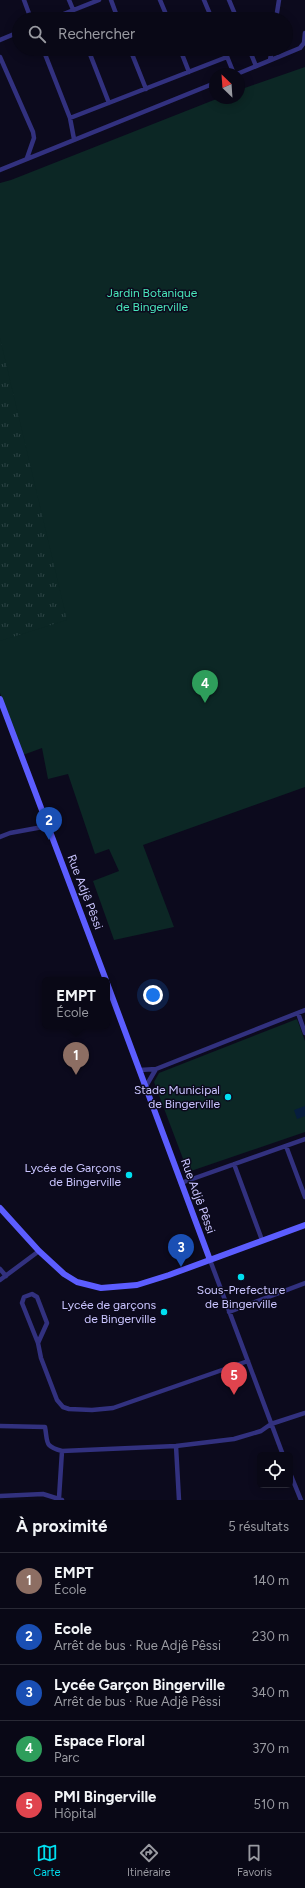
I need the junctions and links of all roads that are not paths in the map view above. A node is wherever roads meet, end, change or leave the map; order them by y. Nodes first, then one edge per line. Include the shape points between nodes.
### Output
1 (24, 0) edge
2 (69, 0) edge
3 (99, 0) edge
4 (111, 0) edge
5 (160, 0) edge
6 (204, 0) edge
7 (229, 0) edge
8 (279, 0) edge
9 (73, 10) junction
10 (28, 12) edge
11 (68, 12) edge
12 (115, 12) edge
13 (165, 12) edge
14 (209, 12) edge
15 (234, 12) edge
16 (277, 12) edge
17 (305, 33) edge
18 (12, 35) edge
19 (0, 40) edge
20 (293, 51) edge
21 (46, 56) edge
22 (91, 56) edge
23 (133, 56) edge
24 (183, 56) edge
25 (252, 56) edge
26 (271, 56) edge
27 (280, 56) edge
28 (0, 57) edge
29 (228, 58) joint
30 (270, 60) junction
31 (256, 66) junction
32 (233, 68) edge
33 (245, 70) edge
34 (189, 72) junction
35 (209, 85) edge
36 (146, 89) junction
37 (109, 103) junction
38 (70, 118) junction
39 (74, 139) junction
40 (27, 158) junction
41 (0, 170) edge
42 (0, 699) edge
43 (48, 826) junction
44 (0, 837) edge
45 (105, 977) edge
46 (110, 991) edge
47 (305, 1010) edge
48 (298, 1013) junction
49 (305, 1033) edge
50 (156, 1069) junction
51 (140, 1070) junction
52 (146, 1086) junction
53 (305, 1139) edge
54 (286, 1146) junction
55 (234, 1164) junction
56 (181, 1183) junction
57 (305, 1197) edge
58 (0, 1208) edge
59 (305, 1224) edge
60 (262, 1240) junction
61 (39, 1251) junction
62 (210, 1260) junction
63 (0, 1269) edge
64 (6, 1276) junction
65 (0, 1280) edge
66 (305, 1283) edge
67 (229, 1312) junction
68 (38, 1344) junction
69 (248, 1361) junction
70 (305, 1413) edge
71 (271, 1424) junction
72 (0, 1426) edge
73 (176, 1446) junction
74 (62, 1451) junction
75 (282, 1452) edge
76 (293, 1480) edge
77 (0, 1496) edge
78 (61, 1499) edge
79 (179, 1500) edge
80 (301, 1500) edge

1 - 10 street
2 - 9 street
3 - 9 street
4 - 12 street
5 - 13 street
6 - 14 street
7 - 15 street
8 - 16 street
9 - 11 street
17 - 20 street via 304,43
18 - 19 street
21 - 38 street
22 - 37 street
23 - 36 street
24 - 34 street
25 - 31 street
26 - 30 street
27 - 30 street
28 - 40 street via 33,132 34,138
29 - 32 street
29 - 34 street
30 - 31 street
31 - 33 street
34 - 36 street
35 - 39 street
36 - 37 street
37 - 38 street
38 - 39 street
39 - 40 street
40 - 41 street
42 - 43 street, Rue Adjê Pêssi
43 - 44 street
43 - 45 street, Rue Adjê Pêssi
46 - 51 street, Rue Adjê Pêssi
47 - 48 street
48 - 49 street
48 - 50 street
50 - 51 street
50 - 52 street
51 - 52 street, Rue Adjê Pêssi
52 - 56 street, Rue Adjê Pêssi
53 - 54 street
54 - 55 street
54 - 57 street
55 - 56 street
55 - 60 street
56 - 62 street, Rue Adjê Pêssi
58 - 61 street
59 - 60 street
60 - 62 street
61 - 62 street via 76,1282 101,1288 136,1285
61 - 64 street
62 - 67 street
63 - 64 street
64 - 65 street
66 - 67 street
67 - 69 street
68 - 68 street via 22,1303 24,1297 32,1294 37,1297 47,1323
68 - 69 street via 57,1400 64,1407 76,1410 113,1408
69 - 71 street
70 - 71 street
71 - 73 street via 261,1431 234,1440
71 - 75 street
72 - 74 street via 45,1428 47,1444
73 - 74 street
73 - 79 street
74 - 78 street
76 - 80 street
77 - 78 street via 43,1494

